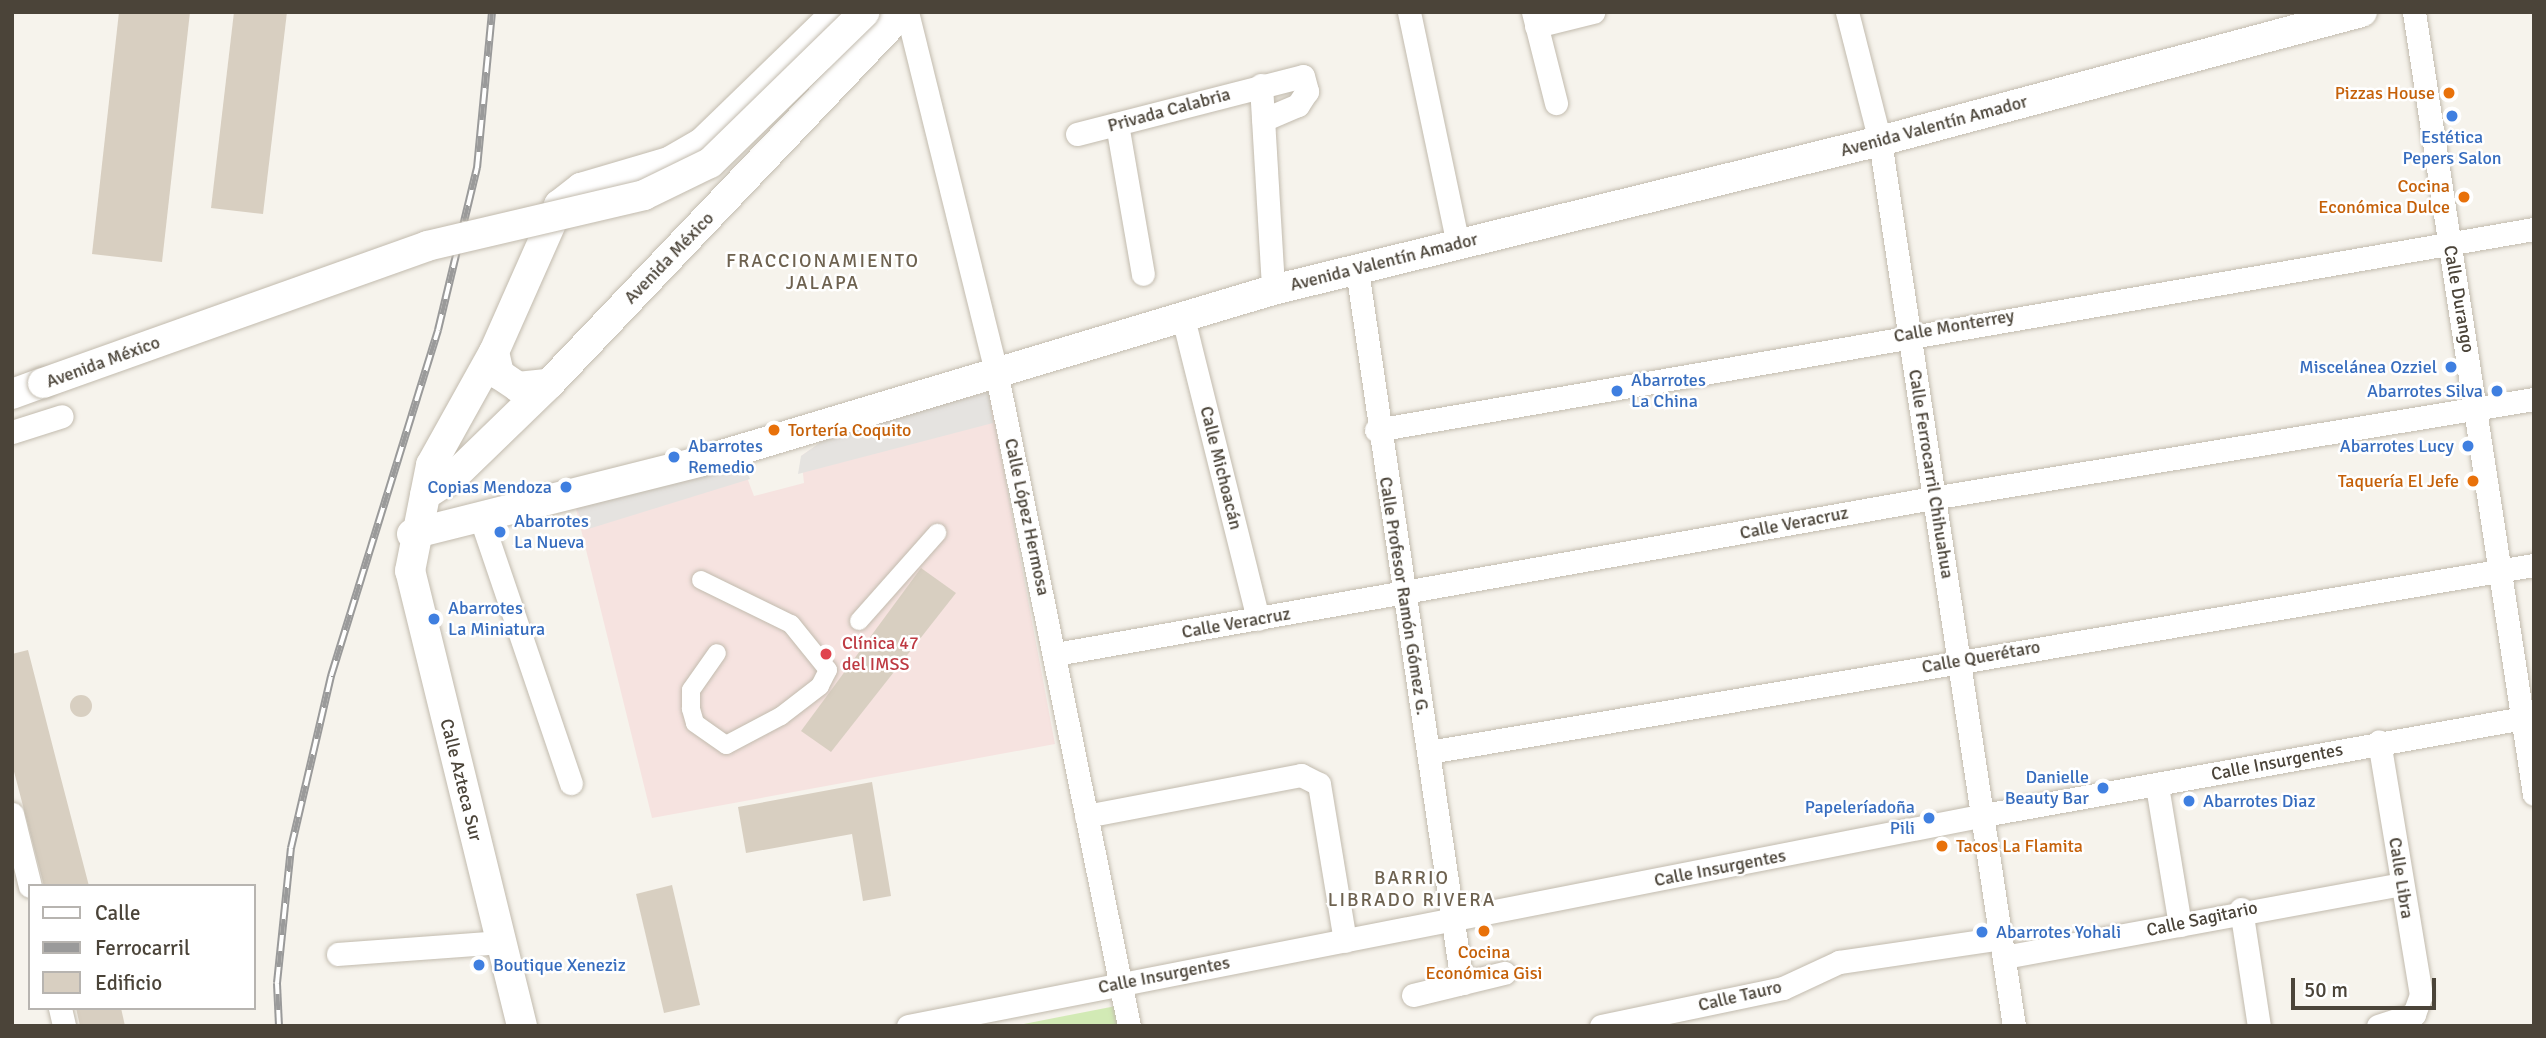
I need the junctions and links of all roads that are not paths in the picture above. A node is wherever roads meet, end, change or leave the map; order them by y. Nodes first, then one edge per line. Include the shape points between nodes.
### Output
1 (837, 12) edge
2 (865, 12) edge
3 (905, 12) edge
4 (1409, 12) edge
5 (1593, 12) edge
6 (1847, 12) edge
7 (2362, 12) edge
8 (2414, 12) edge
9 (1534, 19) edge
10 (1261, 85) junction
11 (1556, 103) dead end
12 (1263, 120) junction
13 (1117, 124) junction
14 (1077, 134) dead end
15 (1880, 141) junction
16 (2534, 229) edge
17 (2450, 243) junction
18 (1458, 244) junction
19 (1357, 270) junction
20 (1143, 274) dead end
21 (1273, 290) junction
22 (1184, 318) junction
23 (1908, 333) junction
24 (494, 352) junction
25 (996, 371) junction
26 (549, 384) junction
27 (12, 394) edge
28 (2534, 399) edge
29 (2478, 409) junction
30 (62, 416) dead end
31 (1376, 430) junction
32 (12, 432) edge
33 (425, 495) junction
34 (1938, 496) junction
35 (481, 519) junction
36 (937, 533) dead end
37 (412, 534) junction
38 (2534, 565) edge
39 (2503, 570) junction
40 (701, 580) dead end
41 (1406, 595) junction
42 (1258, 619) junction
43 (859, 621) dead end
44 (716, 653) dead end
45 (1056, 654) junction
46 (1959, 660) junction
47 (2528, 717) edge
48 (2379, 741) junction
49 (1429, 751) junction
50 (571, 783) dead end
51 (2157, 786) junction
52 (2534, 794) edge
53 (12, 814) edge
54 (1984, 815) junction
55 (1086, 817) junction
56 (30, 884) edge
57 (2401, 884) junction
58 (2241, 909) junction
59 (1451, 922) junction
60 (2180, 925) junction
61 (1345, 941) junction
62 (501, 942) junction
63 (2002, 948) junction
64 (338, 954) dead end
65 (1504, 973) dead end
66 (1121, 983) junction
67 (1462, 983) junction
68 (1413, 995) dead end
69 (522, 1026) edge
70 (908, 1026) edge
71 (1129, 1026) edge
72 (1601, 1026) edge
73 (2014, 1026) edge
74 (2259, 1026) edge
75 (2378, 1026) edge

1 - 24 street via 702,143 669,162 581,188 559,205
2 - 27 street, Avenida México, bridge via 710,163 644,195 427,246
3 - 25 street, Calle López Hermosa
3 - 26 street, Avenida México
4 - 18 street
5 - 9 street
6 - 15 street, Calle Ferrocarril Chihuahua
7 - 15 street, Avenida Valentín Amador
8 - 17 street, Calle Durango
9 - 11 street
10 - 12 street
10 - 12 street, Privada Calabria via 1303,76 1307,91 1298,104
10 - 13 street, Privada Calabria
12 - 21 street
13 - 14 street, Privada Calabria
13 - 20 street
15 - 18 street, Avenida Valentín Amador
15 - 23 street, Calle Ferrocarril Chihuahua
16 - 17 street, Calle Monterrey
17 - 23 street, Calle Monterrey
17 - 29 street, Calle Durango
18 - 19 street, Avenida Valentín Amador
19 - 21 street, Avenida Valentín Amador
19 - 31 street, Calle Profesor Ramón Gómez G.
21 - 22 street, Avenida Valentín Amador
22 - 25 street, Avenida Valentín Amador
22 - 42 street, Calle Michoacán
23 - 31 street, Calle Monterrey
23 - 34 street, Calle Ferrocarril Chihuahua
24 - 26 street via 499,374 518,387
24 - 33 street via 430,466
25 - 35 street, Avenida Valentín Amador via 702,461
25 - 45 street, Calle López Hermosa
26 - 33 street, Avenida México via 454,476
28 - 29 street, Calle Veracruz
29 - 34 street, Calle Veracruz
29 - 39 street, Calle Durango
30 - 32 street
31 - 41 street, Calle Profesor Ramón Gómez G.
33 - 37 street
34 - 41 street, Calle Veracruz
34 - 46 street, Calle Ferrocarril Chihuahua
35 - 37 street, Avenida Valentín Amador
35 - 50 street
36 - 43 street
37 - 62 street, Calle Azteca Sur via 410,570
38 - 39 street, Calle Querétaro
39 - 46 street, Calle Querétaro
39 - 47 street, Calle Durango
40 - 44 street via 791,624 828,670 820,686 781,716 726,745 695,723 691,709 691,690
41 - 42 street, Calle Veracruz
41 - 49 street, Calle Profesor Ramón Gómez G.
42 - 45 street, Calle Veracruz
45 - 55 street, Calle López Hermosa
46 - 49 street, Calle Querétaro
46 - 54 street, Calle Ferrocarril Chihuahua
47 - 48 street, Calle Insurgentes
47 - 52 street, Calle Durango
48 - 51 street, Calle Insurgentes
48 - 57 street, Calle Libra
49 - 59 street, Calle Profesor Ramón Gómez G.
51 - 54 street, Calle Insurgentes
51 - 60 street
53 - 56 street
54 - 59 street, Calle Insurgentes
54 - 63 street, Calle Ferrocarril Chihuahua
55 - 61 street via 1301,775 1319,785
55 - 66 street, Calle López Hermosa
57 - 58 street, Calle Sagitario
57 - 75 street, Calle Libra via 2421,995 2414,1014
58 - 60 street, Calle Sagitario
58 - 74 street
59 - 61 street, Calle Insurgentes
59 - 67 street, Calle Profesor Ramón Gómez G.
60 - 63 street, Calle Sagitario
61 - 66 street, Calle Insurgentes
62 - 64 street
62 - 69 street, Calle Azteca Sur
63 - 72 street, Calle Tauro via 1839,962 1783,988
63 - 73 street, Calle Ferrocarril Chihuahua
65 - 67 street
66 - 70 street, Calle Insurgentes
66 - 71 street, Calle López Hermosa
67 - 68 street

